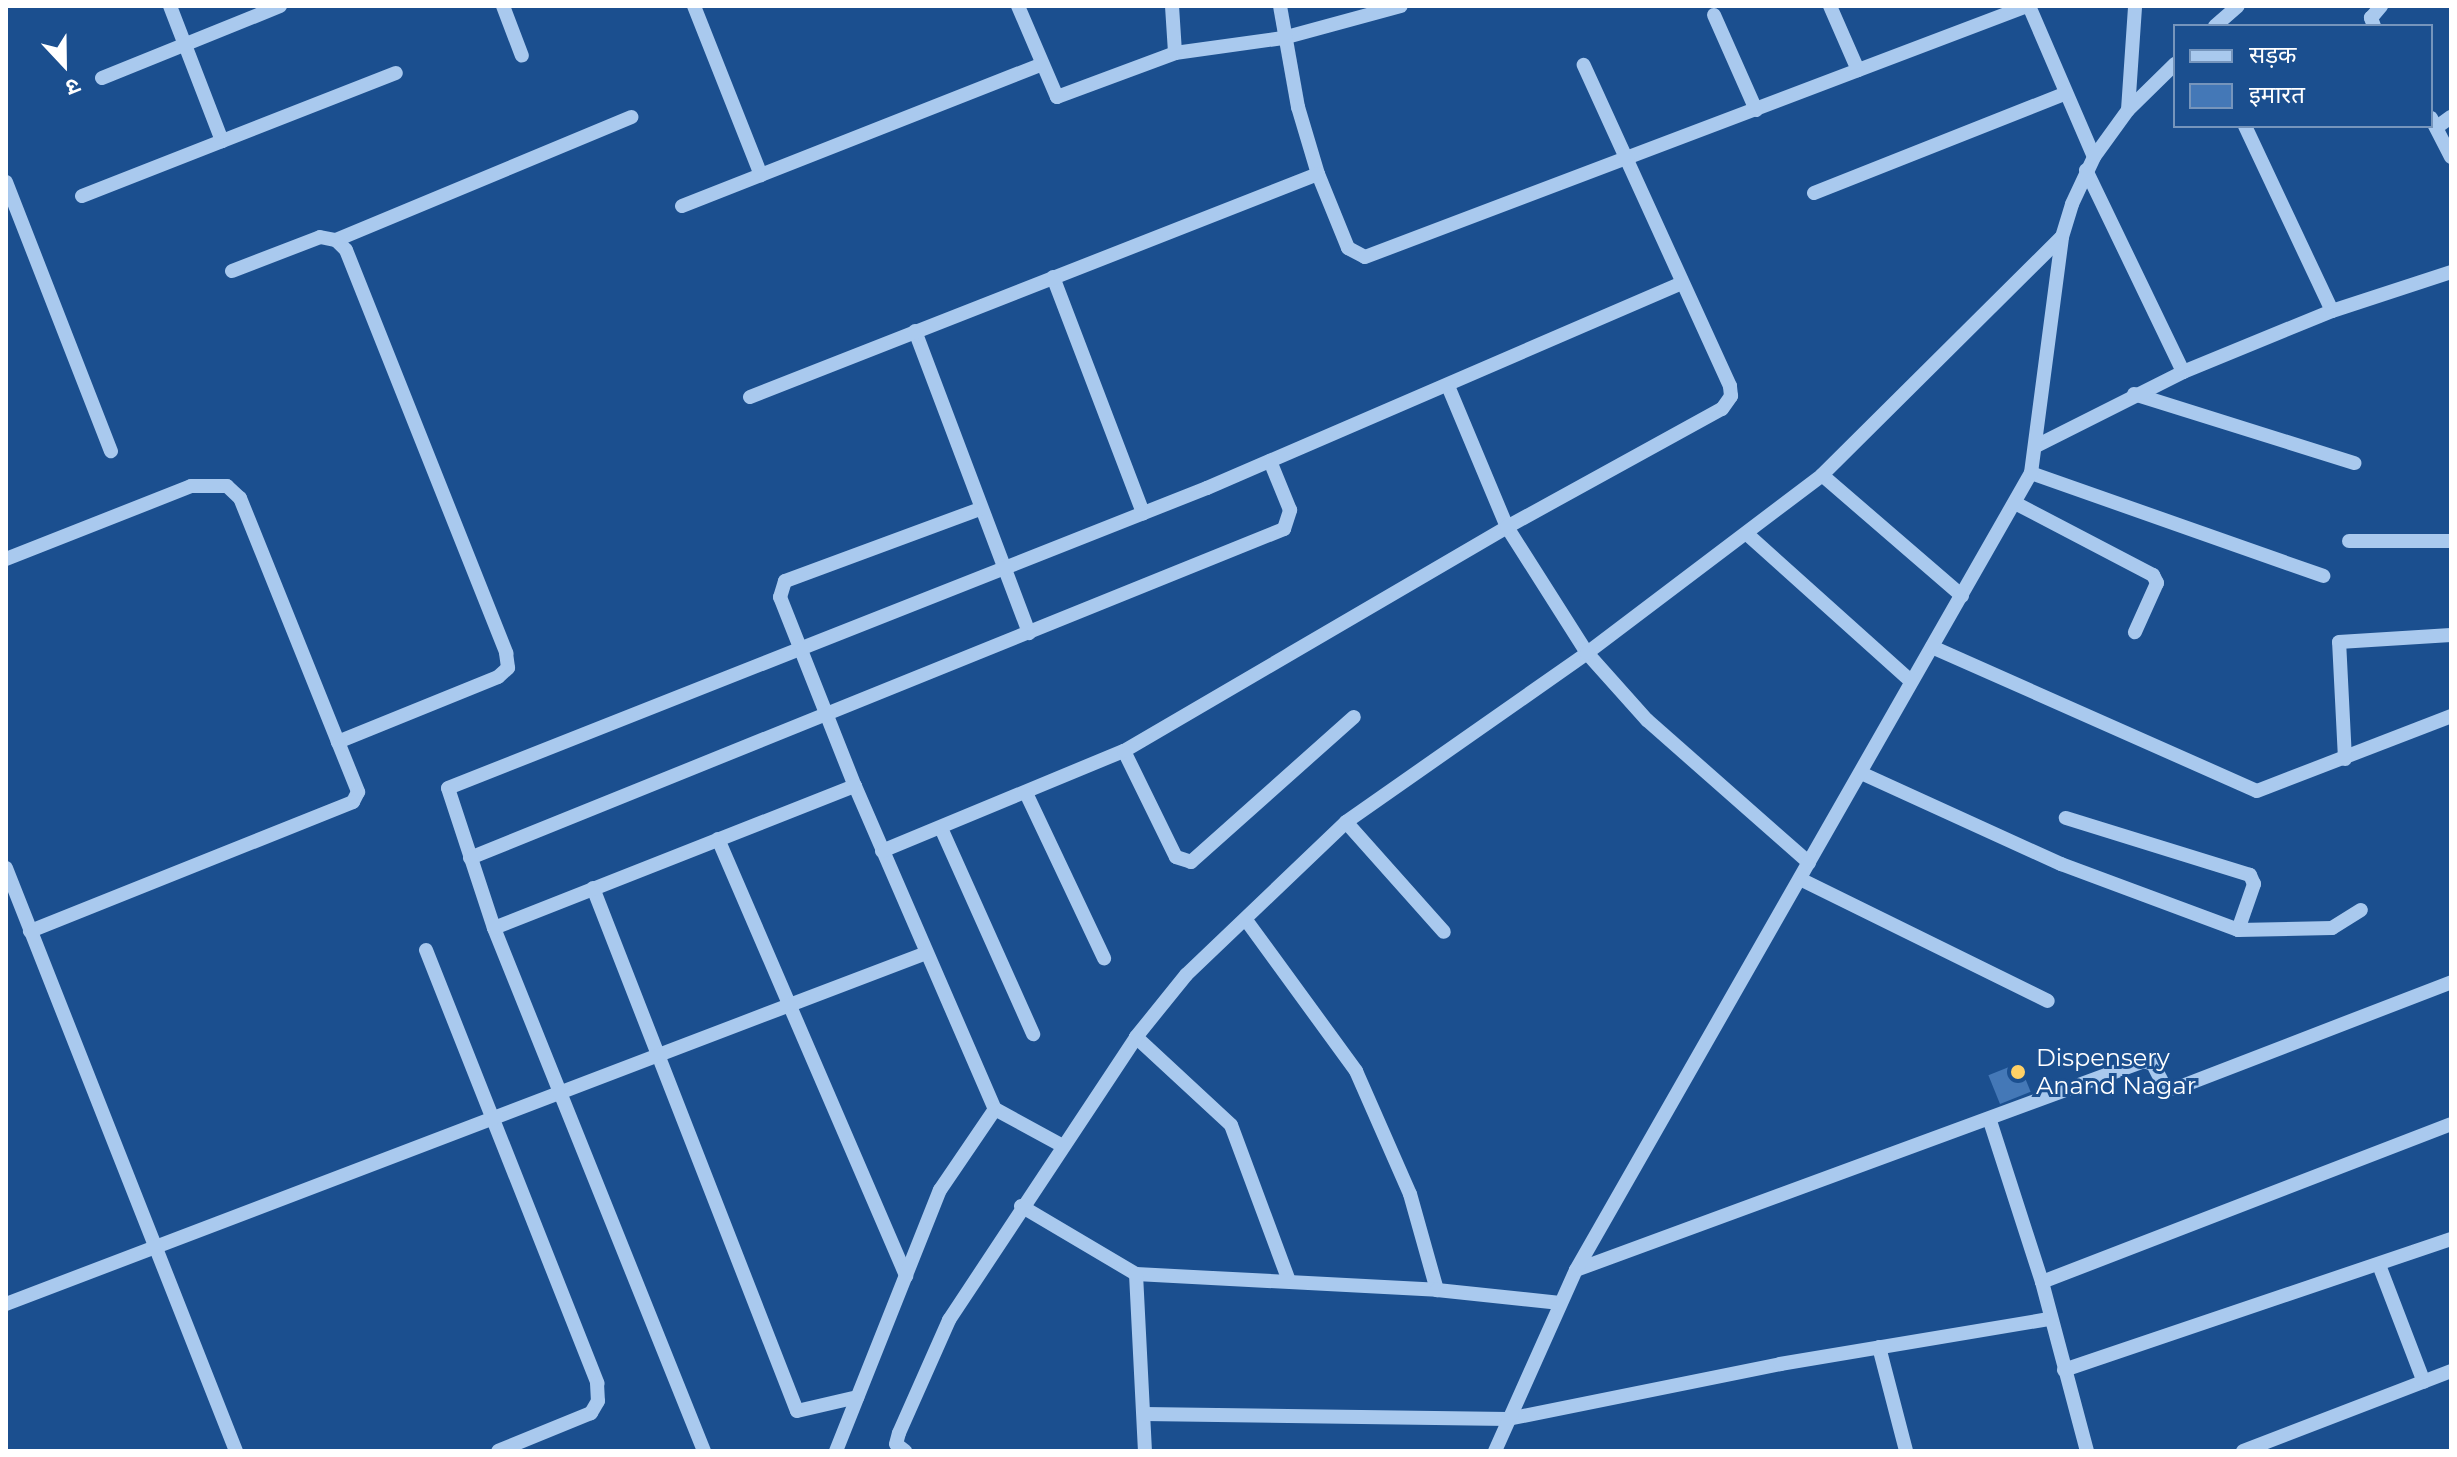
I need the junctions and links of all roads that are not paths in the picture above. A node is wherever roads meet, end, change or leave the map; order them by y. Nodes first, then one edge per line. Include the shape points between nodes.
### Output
1 (170, 6) edge
2 (280, 6) edge
3 (503, 6) edge
4 (694, 6) edge
5 (1018, 6) edge
6 (1172, 6) edge
7 (1280, 6) edge
8 (1401, 6) edge
9 (1830, 6) edge
10 (2028, 6) edge
11 (2135, 6) edge
12 (2238, 6) edge
13 (2381, 6) edge
14 (1714, 15) dead end
15 (2217, 24) edge
16 (2373, 24) edge
17 (1283, 38) junction
18 (185, 44) junction
19 (1175, 53) junction
20 (522, 56) dead end
21 (1042, 64) junction
22 (1584, 65) dead end
23 (2173, 66) edge
24 (1858, 70) junction
25 (396, 73) dead end
26 (102, 78) dead end
27 (2066, 93) junction
28 (1756, 110) junction
29 (2128, 110) junction
30 (631, 117) dead end
31 (2451, 117) edge
32 (2434, 122) edge
33 (2246, 128) edge
34 (222, 141) junction
35 (2451, 157) edge
36 (1627, 162) junction
37 (2090, 164) junction
38 (1318, 174) junction
39 (761, 175) junction
40 (6, 182) edge
41 (1814, 193) dead end
42 (82, 196) dead end
43 (682, 206) dead end
44 (2062, 237) junction
45 (336, 240) junction
46 (232, 271) dead end
47 (2451, 272) edge
48 (1053, 277) junction
49 (1682, 283) junction
50 (2332, 311) junction
51 (915, 331) junction
52 (2183, 372) junction
53 (1448, 386) junction
54 (2134, 394) junction
55 (750, 397) dead end
56 (2038, 445) junction
57 (111, 451) dead end
58 (1270, 461) junction
59 (2354, 463) dead end
60 (2031, 473) junction
61 (1822, 475) junction
62 (2015, 503) junction
63 (980, 509) junction
64 (1143, 513) junction
65 (1507, 527) junction
66 (1747, 534) junction
67 (2349, 541) dead end
68 (2451, 541) edge
69 (6, 559) edge
70 (1002, 570) junction
71 (2323, 576) dead end
72 (1962, 596) junction
73 (2135, 632) dead end
74 (1029, 633) junction
75 (2451, 635) edge
76 (1932, 647) junction
77 (800, 649) junction
78 (1587, 653) junction
79 (1911, 681) junction
80 (827, 716) junction
81 (2451, 716) edge
82 (1354, 717) dead end
83 (338, 742) junction
84 (1124, 751) junction
85 (2345, 759) junction
86 (1861, 773) junction
87 (855, 786) junction
88 (1026, 793) junction
89 (2066, 818) dead end
90 (1346, 822) junction
91 (941, 828) junction
92 (718, 839) junction
93 (882, 851) junction
94 (470, 858) junction
95 (1809, 863) junction
96 (6, 868) edge
97 (1800, 879) junction
98 (593, 888) junction
99 (2361, 910) dead end
100 (1246, 920) junction
101 (494, 928) junction
102 (2238, 930) junction
103 (30, 931) junction
104 (1444, 932) dead end
105 (426, 950) dead end
106 (926, 953) junction
107 (1104, 958) dead end
108 (2451, 982) edge
109 (2048, 1001) dead end
110 (789, 1004) junction
111 (1033, 1034) dead end
112 (1136, 1037) junction
113 (658, 1054) junction
114 (561, 1091) junction
115 (995, 1109) junction
116 (492, 1116) junction
117 (1990, 1121) junction
118 (2451, 1124) edge
119 (1063, 1146) junction
120 (1021, 1206) junction
121 (2451, 1239) edge
122 (154, 1244) junction
123 (2379, 1265) junction
124 (1576, 1270) junction
125 (1136, 1274) junction
126 (906, 1276) junction
127 (1289, 1281) junction
128 (2042, 1282) junction
129 (1437, 1290) junction
130 (1560, 1303) junction
131 (6, 1304) edge
132 (2050, 1319) junction
133 (1879, 1347) junction
134 (2064, 1370) junction
135 (2451, 1371) edge
136 (2424, 1382) junction
137 (857, 1397) junction
138 (1144, 1414) junction
139 (1508, 1419) junction
140 (236, 1451) edge
141 (498, 1451) edge
142 (704, 1451) edge
143 (836, 1451) edge
144 (905, 1451) edge
145 (1145, 1451) edge
146 (1495, 1451) edge
147 (1906, 1451) edge
148 (2087, 1451) edge
149 (2243, 1451) edge

1 - 18 street
2 - 18 street
3 - 20 street
4 - 39 street
5 - 21 street
6 - 19 street
7 - 17 street
8 - 17 street
9 - 24 street
10 - 24 street
10 - 27 street
11 - 29 street
12 - 15 street
13 - 16 street via 2371,18
14 - 28 street
17 - 19 street
17 - 38 street
18 - 26 street
18 - 34 street
19 - 21 street via 1057,97
21 - 39 street
22 - 36 street
23 - 29 street
24 - 28 street
25 - 34 street
27 - 37 street
27 - 41 street
28 - 36 street
29 - 37 street
30 - 45 street
31 - 32 street
32 - 35 street
33 - 50 street
34 - 42 street
36 - 38 street via 1365,257 1348,248
36 - 49 street
37 - 44 street
37 - 52 street
38 - 48 street
39 - 43 street
40 - 57 street
44 - 56 street
44 - 61 street
45 - 46 street via 320,237
45 - 83 street via 346,250 508,668 498,677
47 - 50 street
48 - 51 street
48 - 64 street
49 - 53 street
49 - 65 street via 1730,386 1728,403
50 - 52 street
51 - 55 street
51 - 63 street
52 - 54 street
53 - 58 street
53 - 65 street
54 - 56 street
54 - 59 street
56 - 60 street
58 - 64 street
58 - 74 street via 1290,510 1284,529
60 - 62 street
60 - 71 street
61 - 66 street
61 - 72 street
62 - 72 street
62 - 73 street via 2153,575 2157,583
63 - 70 street
63 - 77 street via 785,581 780,597
64 - 70 street
65 - 78 street
65 - 84 street
66 - 78 street
66 - 79 street
67 - 68 street
69 - 83 street via 191,486 227,486 240,498
70 - 74 street
70 - 77 street
72 - 76 street
74 - 80 street
75 - 85 street via 2339,642
76 - 79 street
76 - 85 street via 2257,791
77 - 80 street
77 - 94 street via 448,788
78 - 90 street
78 - 95 street via 1647,720
79 - 86 street
80 - 87 street
80 - 94 street
81 - 85 street
82 - 84 street via 1183,863
83 - 103 street via 358,792 353,802
84 - 88 street
86 - 95 street
86 - 102 street via 2076,870
87 - 92 street
87 - 93 street
88 - 91 street
88 - 107 street
89 - 102 street via 2250,875 2254,884
90 - 100 street
90 - 104 street
91 - 93 street
91 - 111 street
92 - 98 street
92 - 110 street
93 - 106 street
94 - 101 street
95 - 97 street
96 - 103 street
97 - 109 street
97 - 124 street
98 - 101 street
98 - 113 street
99 - 102 street via 2332,928
100 - 112 street via 1186,975
100 - 129 street via 1356,1071 1410,1194
101 - 114 street
103 - 122 street
105 - 116 street
106 - 110 street
106 - 115 street
108 - 117 street via 2177,1088 2166,1089 2153,1064 2144,1061
110 - 113 street
110 - 126 street
112 - 119 street
112 - 127 street via 1231,1125
113 - 114 street
113 - 137 street via 797,1411
114 - 116 street
114 - 142 street
115 - 119 street
115 - 126 street via 940,1190
116 - 122 street
116 - 141 street via 597,1383 598,1401 591,1413
117 - 124 street
117 - 128 street
118 - 128 street
119 - 120 street
120 - 125 street
120 - 144 street via 949,1320 914,1393 896,1444
121 - 123 street
122 - 131 street
122 - 140 street
123 - 134 street
123 - 136 street
124 - 130 street
125 - 127 street
125 - 138 street
126 - 137 street
127 - 129 street
128 - 132 street
129 - 130 street
130 - 139 street
132 - 133 street
132 - 134 street
133 - 139 street
133 - 147 street
134 - 148 street
135 - 136 street
136 - 149 street
137 - 143 street
138 - 139 street
138 - 145 street
139 - 146 street

